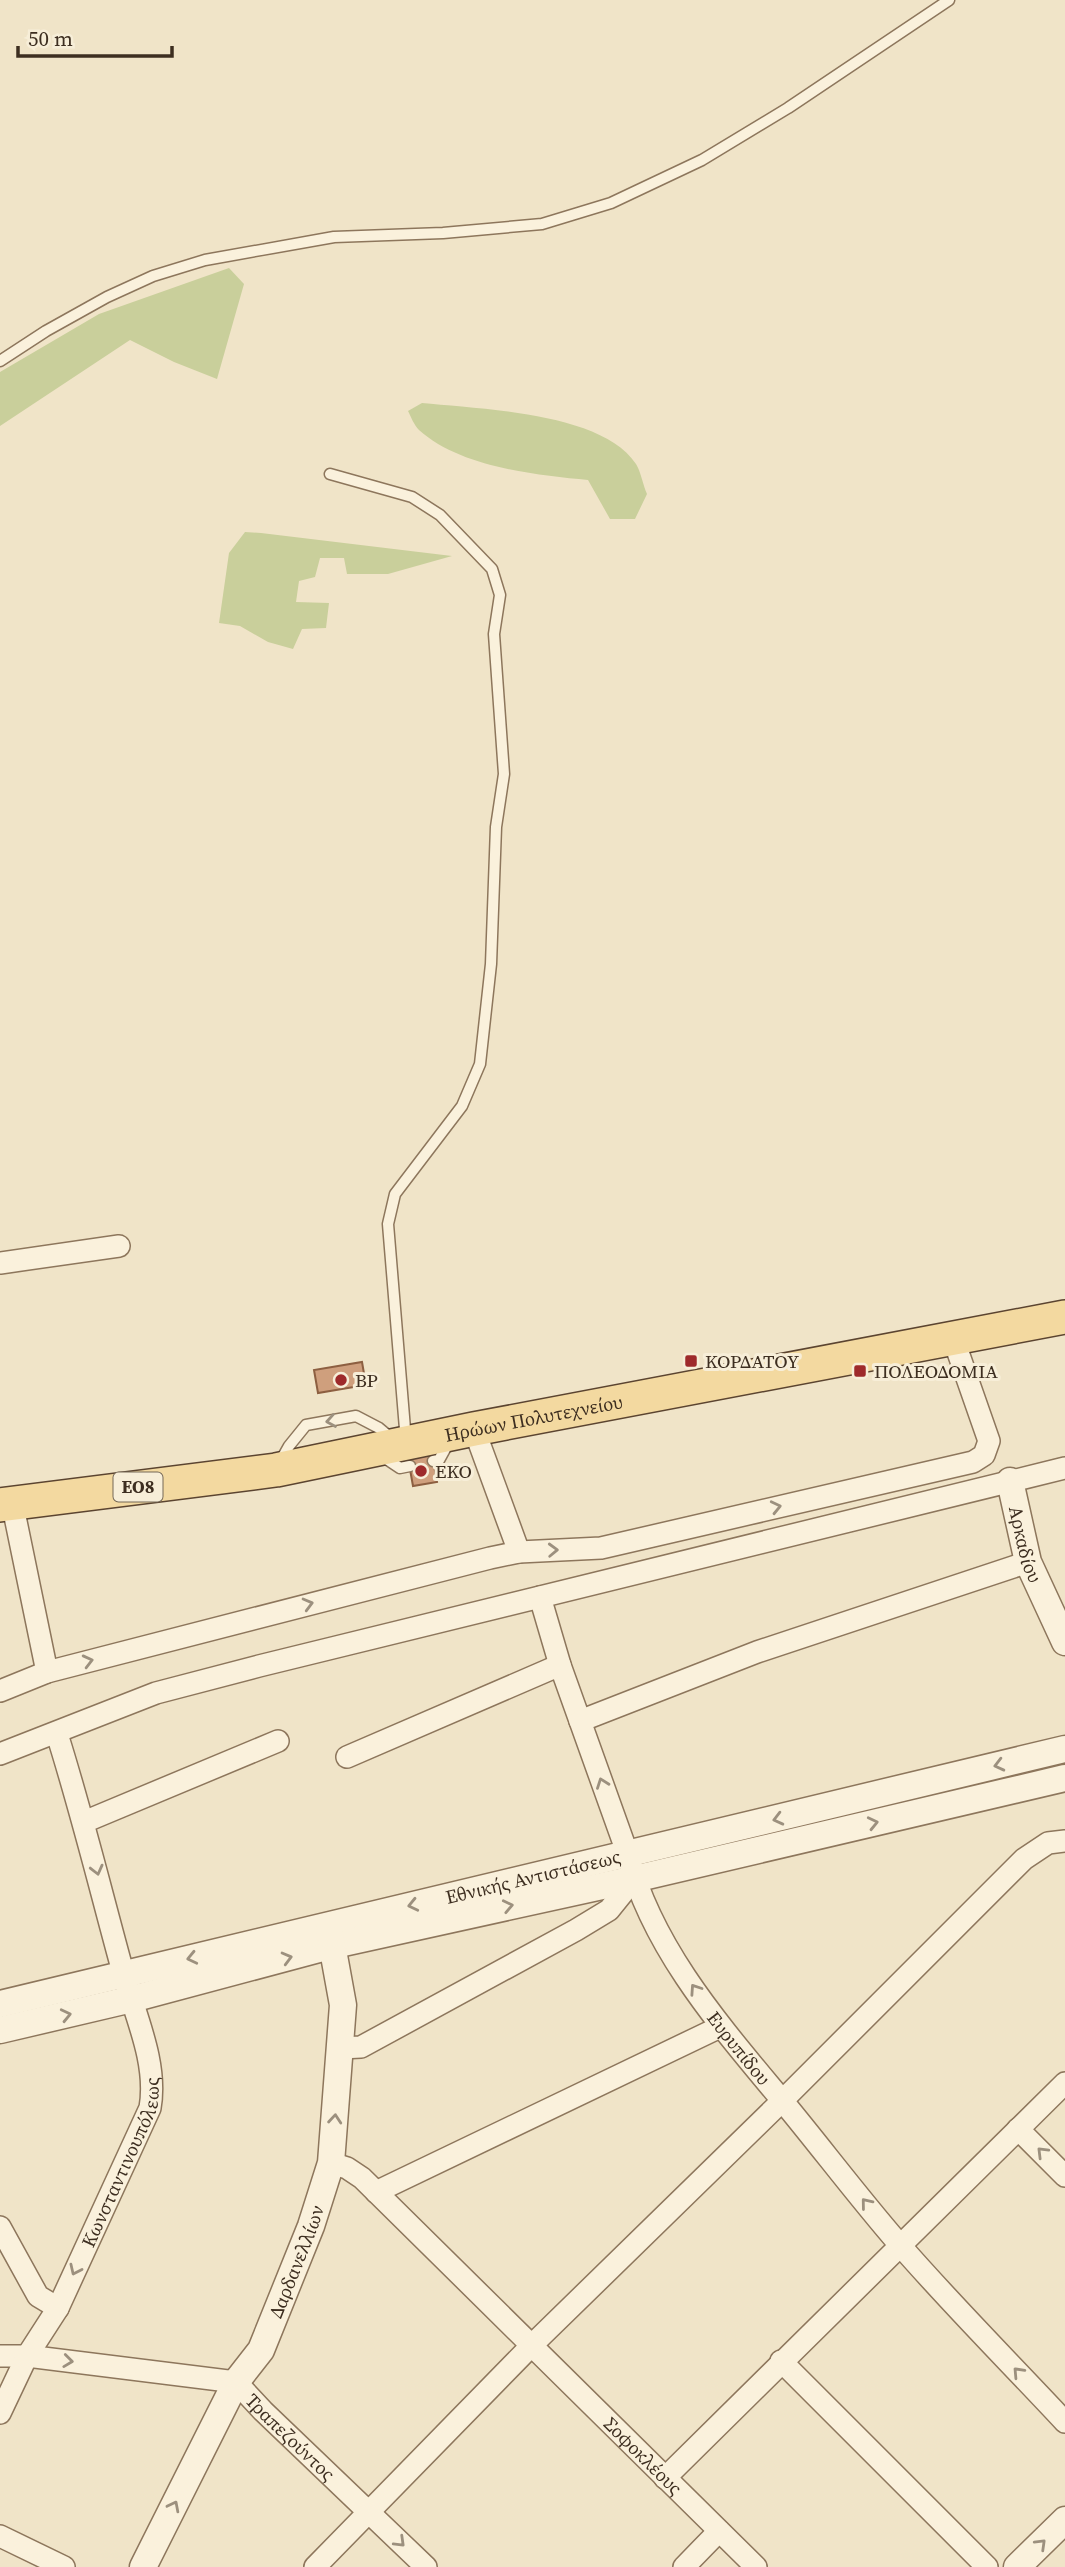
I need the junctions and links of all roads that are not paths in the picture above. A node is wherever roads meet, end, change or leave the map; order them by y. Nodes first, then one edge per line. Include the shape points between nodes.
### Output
1 (949, 0) edge
2 (0, 361) edge
3 (330, 474) dead end
4 (119, 1246) dead end
5 (0, 1263) edge
6 (1065, 1317) edge
7 (953, 1338) junction
8 (463, 1432) junction
9 (405, 1453) junction
10 (1065, 1468) edge
11 (1010, 1481) junction
12 (6, 1503) edge
13 (519, 1552) junction
14 (1028, 1562) junction
15 (540, 1597) junction
16 (1065, 1642) edge
17 (560, 1665) junction
18 (47, 1672) junction
19 (0, 1691) edge
20 (580, 1721) junction
21 (57, 1734) junction
22 (278, 1741) dead end
23 (1065, 1749) edge
24 (0, 1755) edge
25 (347, 1757) dead end
26 (1065, 1778) edge
27 (85, 1822) junction
28 (1065, 1842) edge
29 (631, 1867) junction
30 (331, 1935) junction
31 (128, 1987) junction
32 (0, 2004) edge
33 (720, 2027) junction
34 (0, 2030) edge
35 (341, 2049) junction
36 (1065, 2083) edge
37 (782, 2101) junction
38 (1018, 2129) junction
39 (331, 2163) junction
40 (1065, 2176) edge
41 (376, 2192) junction
42 (0, 2227) edge
43 (899, 2244) junction
44 (58, 2308) junction
45 (532, 2345) junction
46 (0, 2356) edge
47 (27, 2356) junction
48 (781, 2361) junction
49 (236, 2382) junction
50 (0, 2413) edge
51 (1065, 2422) edge
52 (665, 2477) junction
53 (368, 2511) junction
54 (1065, 2521) edge
55 (719, 2531) junction
56 (0, 2536) edge
57 (64, 2567) edge
58 (143, 2567) edge
59 (316, 2567) edge
60 (426, 2567) edge
61 (684, 2567) edge
62 (756, 2567) edge
63 (987, 2567) edge
64 (1017, 2567) edge

1 - 2 lane via 713,154 611,203 542,224 334,237 205,260 107,297
3 - 9 lane via 412,496 440,515 492,569 500,595 494,634 504,774 496,827 491,964 480,1064 462,1106 396,1194 388,1224
4 - 5 street
6 - 7 main road, Ηρώων Πολυτεχνείου / ΕΟ8
7 - 8 main road, Ηρώων Πολυτεχνείου / ΕΟ8
13 -> 7 street via 601,1548 972,1462 984,1455 989,1441
8 - 9 main road, Ηρώων Πολυτεχνείου / ΕΟ8
8 - 13 street
9 - 12 main road, Ηρώων Πολυτεχνείου / ΕΟ8
10 - 11 street
11 - 14 street, Αρκαδίου
11 - 15 street
12 - 18 street
18 -> 13 street
14 - 16 street, Αρκαδίου
14 - 20 street via 757,1652
15 - 17 street, Ευρυπίδου
15 - 21 street via 156,1693
17 - 20 street, Ευρυπίδου
17 - 25 street
18 - 19 street
29 -> 20 street, Ευρυπίδου
21 - 24 street
21 - 27 street, Κωνσταντινουπόλεως
22 - 27 street
23 -> 29 street, Εθνικής Αντιστάσεως
29 -> 26 street, Εθνικής Αντιστάσεως
27 -> 31 street, Κωνσταντινουπόλεως
28 - 37 street via 1048,1843 1024,1859
29 - 30 street, Εθνικής Αντιστάσεως
33 -> 29 street, Ευρυπίδου via 673,1956
29 - 35 street via 609,1910 361,2047
30 - 31 street, Εθνικής Αντιστάσεως
30 - 35 street, Δαρδανελλίων via 343,2005
31 - 32 street, Εθνικής Αντιστάσεως
34 -> 31 street, Εθνικής Αντιστάσεως
31 -> 44 street, Κωνσταντινουπόλεως via 151,2075 149,2108
33 - 37 street, Ευρυπίδου
33 - 41 street
39 -> 35 street, Δαρδανελλίων
36 - 38 street
43 -> 37 street, Ευρυπίδου
37 - 45 street
40 -> 38 street
38 - 43 street
39 - 41 street, Σοφοκλέους via 347,2168
39 - 49 street, Δαρδανελλίων via 261,2350
41 - 45 street, Σοφοκλέους
42 - 44 street via 38,2296
43 - 48 street
51 -> 43 street, Ευρυπίδου
44 - 47 street, Κωνσταντινουπόλεως
45 - 52 street, Σοφοκλέους
45 - 53 street
46 - 47 street, Τραπεζούντος
47 -> 49 street, Τραπεζούντος
47 - 50 street, Κωνσταντινουπόλεως
48 - 52 street
48 - 63 street
49 - 53 street, Τραπεζούντος
58 -> 49 street, Δαρδανελλίων
52 - 55 street, Σοφοκλέους
53 - 59 street
53 -> 60 street, Τραπεζούντος
64 -> 54 street
55 - 61 street
55 - 62 street, Σοφοκλέους
56 - 57 street

